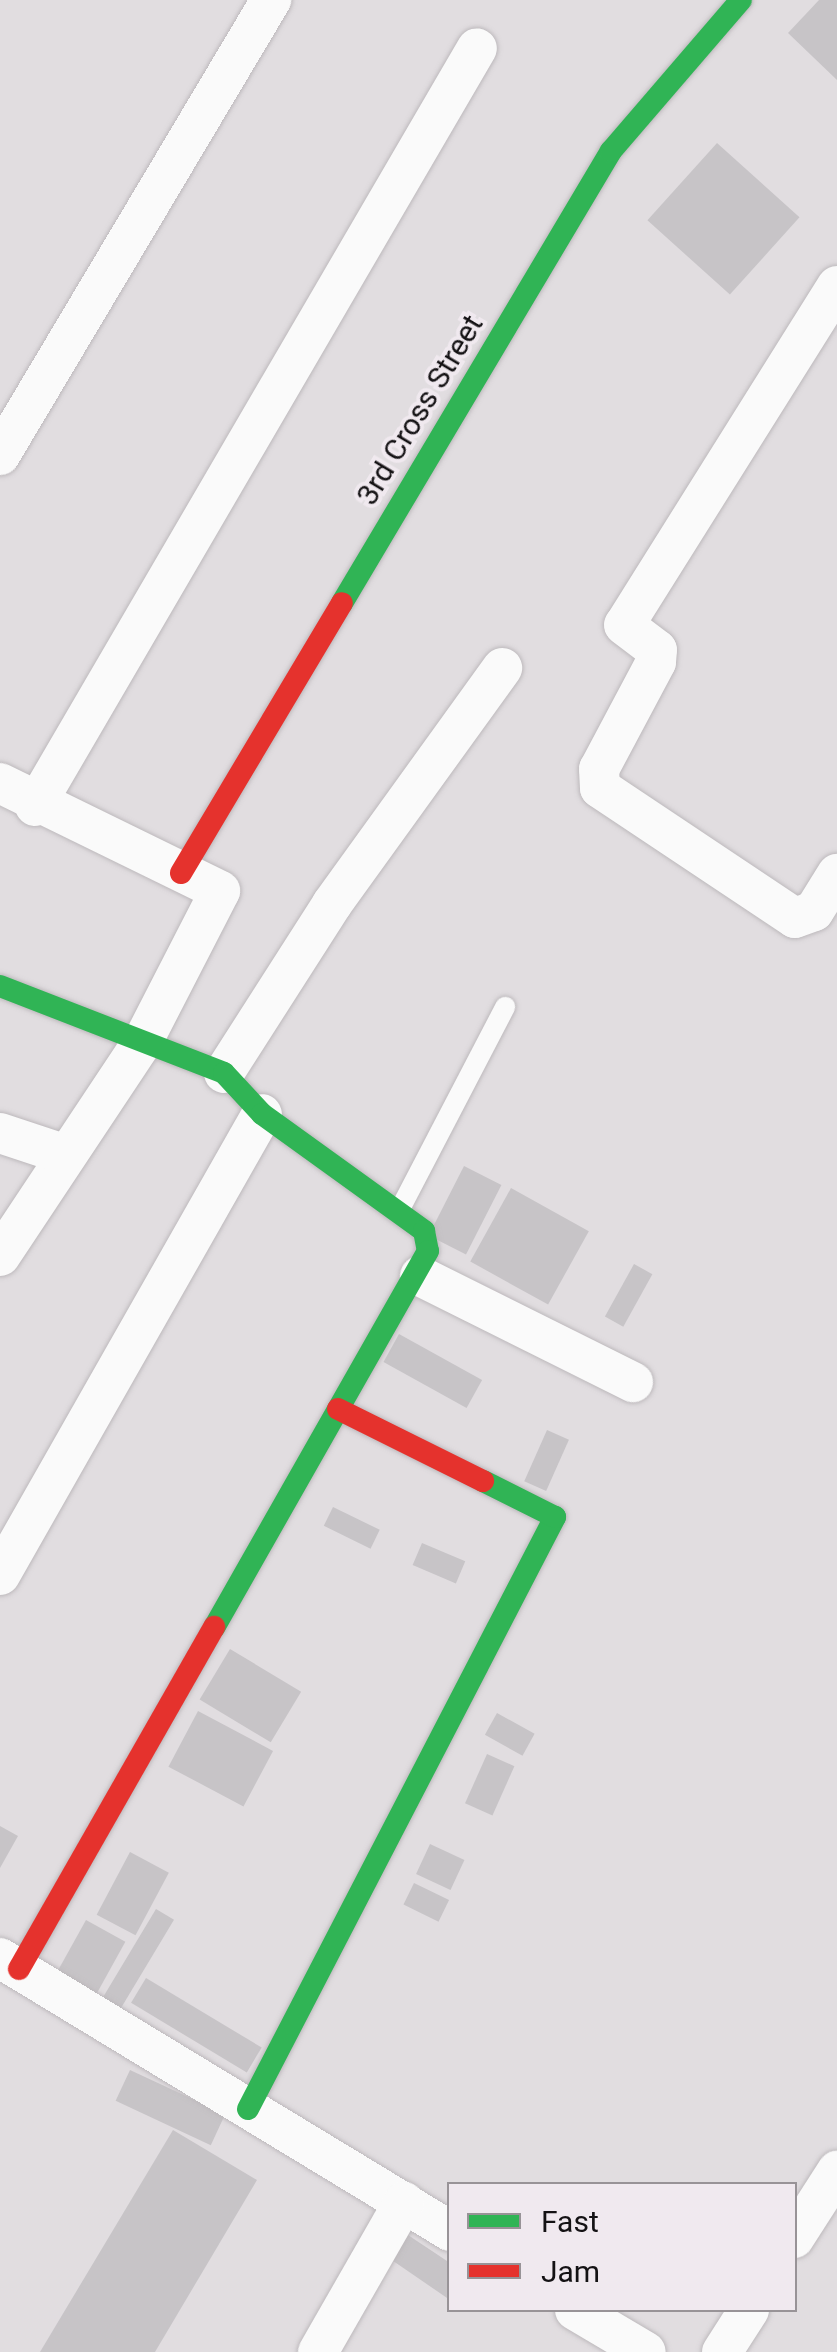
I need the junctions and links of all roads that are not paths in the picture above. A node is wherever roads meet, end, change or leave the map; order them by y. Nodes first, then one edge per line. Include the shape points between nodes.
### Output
1 (271, 0) edge
2 (741, 0) edge
3 (477, 48) dead end
4 (837, 286) edge
5 (0, 455) edge
6 (502, 668) dead end
7 (0, 783) edge
8 (35, 806) junction
9 (180, 873) junction
10 (837, 874) edge
11 (0, 986) edge
12 (505, 1007) dead end
13 (143, 1041) junction
14 (224, 1073) junction
15 (262, 1114) junction
16 (0, 1132) edge
17 (66, 1155) junction
18 (397, 1215) junction
19 (0, 1256) edge
20 (420, 1276) junction
21 (633, 1382) dead end
22 (338, 1409) junction
23 (0, 1575) edge
24 (9, 1963) edge
25 (248, 2108) junction
26 (837, 2171) edge
27 (404, 2202) junction
28 (447, 2229) edge
29 (797, 2233) edge
30 (578, 2312) edge
31 (748, 2312) edge
32 (318, 2352) edge
33 (646, 2352) edge
34 (722, 2352) edge

1 - 5 street
2 - 9 street, 3rd Cross Street via 611,151
3 - 8 street
4 - 10 street via 624,624 657,650 656,662 598,769 600,788 796,918 814,911
6 - 14 street via 332,904
7 - 8 street
8 - 9 street
9 - 13 street via 220,891
11 - 13 street
12 - 18 lane
13 - 14 street
13 - 17 street
14 - 15 street
15 - 18 street
15 - 23 street
16 - 17 street
17 - 19 street
18 - 20 street via 424,1232
20 - 21 street
20 - 22 street
22 - 24 street
22 - 25 street via 555,1517
24 - 25 street
25 - 27 street
26 - 29 street
27 - 28 street
27 - 32 street
30 - 33 street
31 - 34 street

